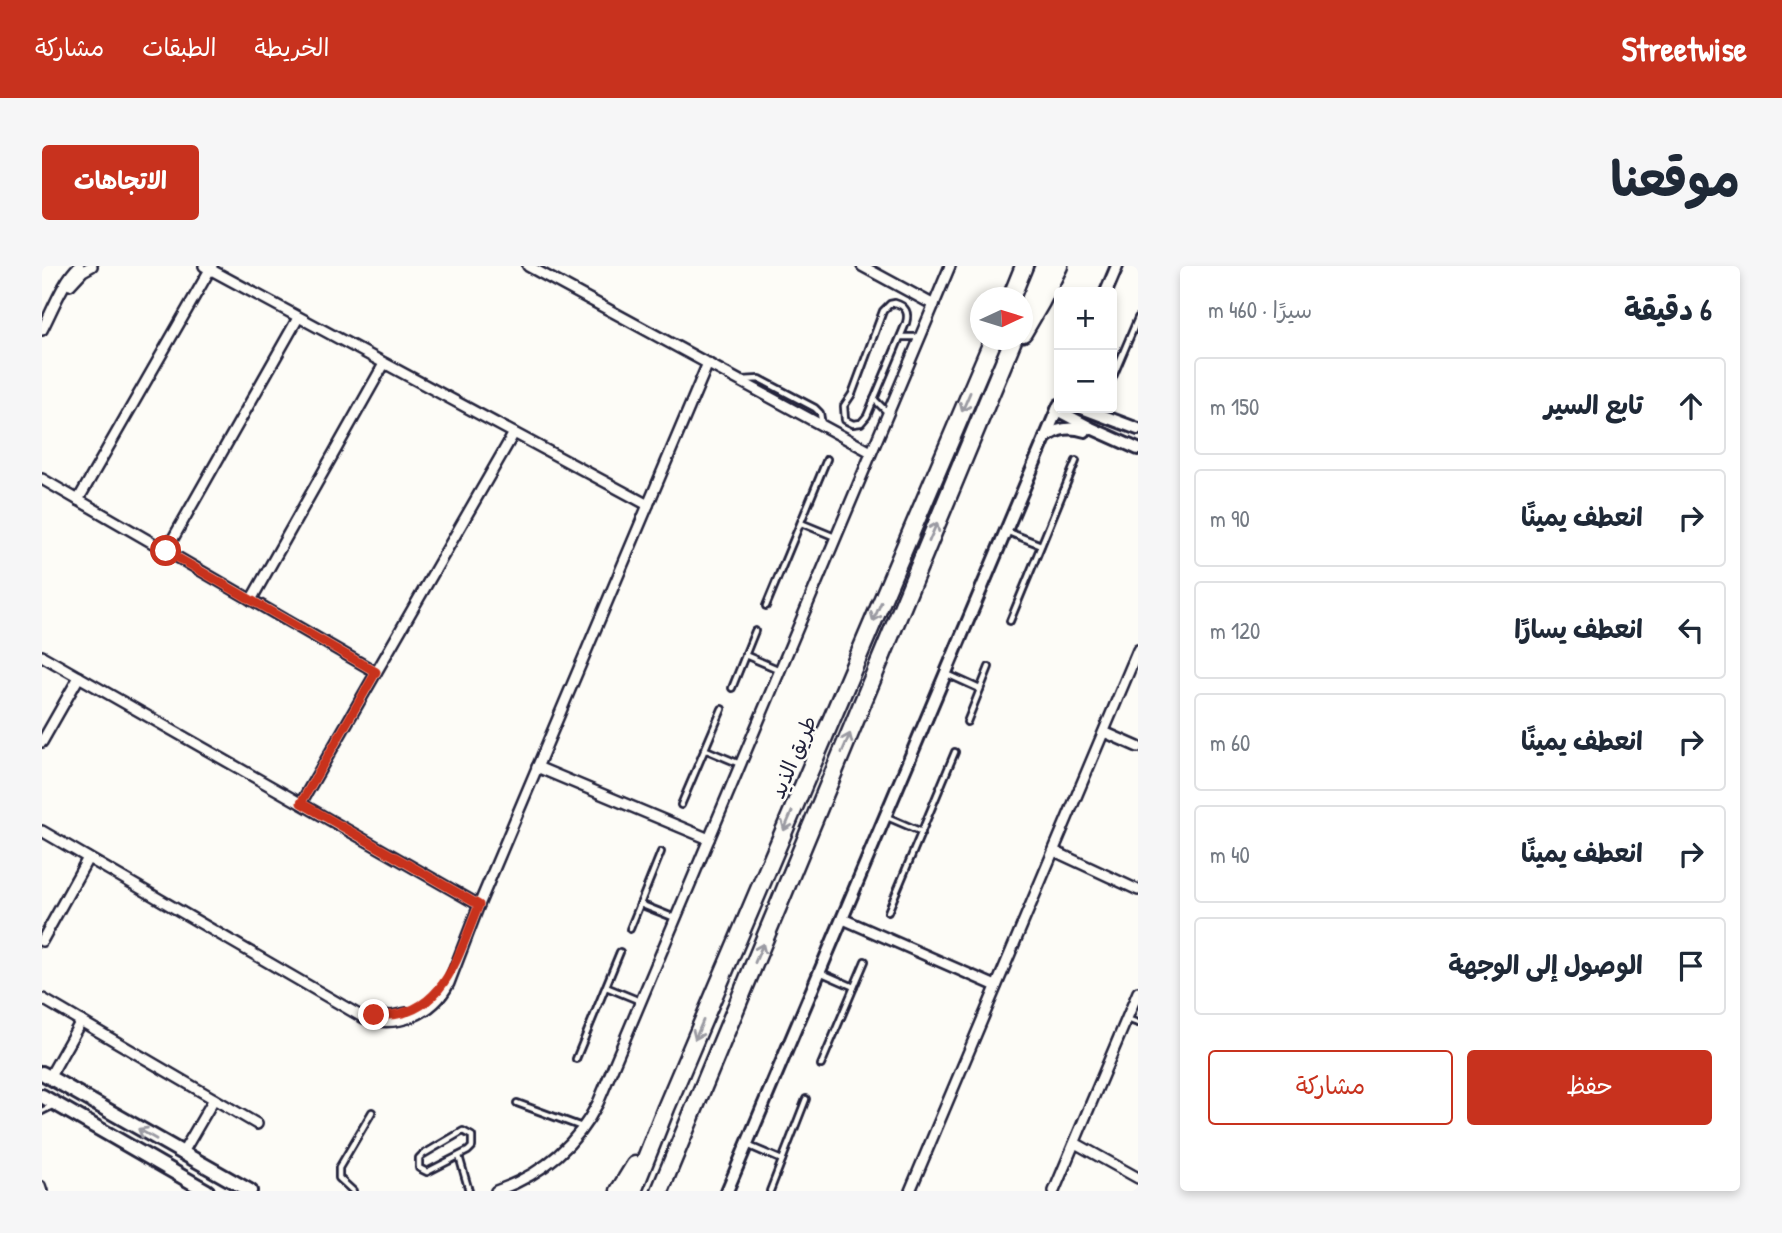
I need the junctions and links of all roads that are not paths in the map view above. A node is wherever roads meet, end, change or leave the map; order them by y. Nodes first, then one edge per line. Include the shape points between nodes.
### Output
1 (79, 266) edge
2 (92, 266) edge
3 (528, 266) edge
4 (862, 266) edge
5 (950, 266) edge
6 (1012, 266) edge
7 (1024, 266) edge
8 (1044, 266) edge
9 (1059, 266) edge
10 (1117, 266) edge
11 (208, 267) edge
12 (1008, 287) edge
13 (1015, 287) edge
14 (1108, 287) edge
15 (1033, 293) edge
16 (60, 297) junction
17 (934, 305) junction
18 (1033, 317) edge
19 (298, 318) junction
20 (1138, 318) edge
21 (42, 330) edge
22 (901, 337) junction
23 (920, 337) junction
24 (989, 350) edge
25 (1010, 350) edge
26 (1119, 361) joint
27 (708, 363) junction
28 (384, 364) junction
29 (1117, 366) edge
30 (874, 398) junction
31 (888, 413) junction
32 (1055, 413) edge
33 (1068, 413) edge
34 (1096, 413) edge
35 (1105, 413) edge
36 (1115, 420) junction
37 (1138, 429) edge
38 (514, 433) junction
39 (1106, 435) junction
40 (1045, 438) junction
41 (1138, 449) edge
42 (871, 452) junction
43 (827, 459) dead end
44 (1076, 461) dead end
45 (42, 479) edge
46 (78, 500) junction
47 (648, 505) junction
48 (801, 523) junction
49 (1006, 531) junction
50 (836, 537) junction
51 (1041, 545) junction
52 (166, 551) junction
53 (251, 600) junction
54 (766, 606) dead end
55 (1010, 621) dead end
56 (755, 631) dead end
57 (1138, 649) edge
58 (745, 655) junction
59 (42, 656) edge
60 (989, 667) dead end
61 (781, 670) junction
62 (376, 672) junction
63 (946, 674) junction
64 (79, 677) junction
65 (732, 688) dead end
66 (980, 689) junction
67 (722, 709) dead end
68 (967, 722) dead end
69 (1104, 732) junction
70 (42, 742) edge
71 (1138, 747) edge
72 (704, 749) junction
73 (955, 752) dead end
74 (741, 764) junction
75 (537, 768) junction
76 (301, 803) junction
77 (681, 805) dead end
78 (886, 816) junction
79 (42, 831) edge
80 (922, 831) junction
81 (709, 839) junction
82 (1054, 851) junction
83 (661, 852) dead end
84 (89, 858) junction
85 (1138, 890) edge
86 (640, 904) junction
87 (479, 905) junction
88 (888, 912) dead end
89 (676, 918) junction
90 (844, 919) junction
91 (630, 929) dead end
92 (42, 941) edge
93 (620, 952) dead end
94 (865, 961) dead end
95 (821, 972) junction
96 (996, 986) junction
97 (606, 987) junction
98 (855, 987) junction
99 (1138, 992) edge
100 (43, 999) edge
101 (641, 1001) junction
102 (1127, 1018) junction
103 (81, 1021) junction
104 (1138, 1023) edge
105 (576, 1059) dead end
106 (821, 1065) dead end
107 (46, 1075) edge
108 (704, 1084) junction
109 (42, 1096) edge
110 (214, 1099) junction
111 (806, 1100) dead end
112 (517, 1103) dead end
113 (56, 1104) junction
114 (666, 1108) junction
115 (42, 1111) edge
116 (372, 1112) dead end
117 (257, 1124) dead end
118 (584, 1128) junction
119 (1075, 1143) junction
120 (746, 1145) junction
121 (182, 1154) junction
122 (459, 1156) junction
123 (782, 1160) junction
124 (1138, 1178) edge
125 (42, 1185) edge
126 (44, 1191) edge
127 (207, 1191) edge
128 (250, 1191) edge
129 (353, 1191) edge
130 (469, 1191) edge
131 (496, 1191) edge
132 (619, 1191) edge
133 (633, 1191) edge
134 (660, 1191) edge
135 (671, 1191) edge
136 (727, 1191) edge
137 (770, 1191) edge
138 (910, 1191) edge
139 (1054, 1191) edge

1 - 16 street
2 - 16 street
3 - 27 street
4 - 17 street
5 - 17 street
6 - 12 highway
7 - 13 highway
8 - 15 highway
9 - 18 highway
10 - 14 street
11 - 19 street
11 - 46 street
16 - 21 street
17 - 23 street
19 - 28 street
19 - 52 street
20 - 26 lane
22 - 23 lane
22 - 30 lane
22 - 30 lane via 907,313 901,304 890,304 883,311 844,406 845,420 853,425 862,423
23 - 31 street
24 -> 114 highway, طريق الذيد
108 -> 25 highway, طريق الذيد
26 - 29 lane
27 - 42 street
27 - 47 street
28 - 38 street
28 - 53 street
30 - 31 lane
31 - 42 street
32 - 40 street
33 - 39 street
34 - 36 street
35 - 36 street
36 - 37 street
36 - 39 street
38 - 47 street
38 - 62 street
39 - 40 street via 1067,428
39 - 41 street
40 - 49 street
42 - 50 street
43 - 48 lane
44 - 51 lane
45 - 46 street
46 - 52 street
47 - 75 street
48 - 50 lane
48 - 54 lane
49 - 51 lane
49 - 63 street
50 - 61 street
51 - 55 lane
52 - 53 street
53 - 62 street
56 - 58 lane
57 - 69 street
58 - 61 lane
58 - 65 lane
59 - 64 street
60 - 66 lane
61 - 74 street
62 - 76 street
63 - 66 lane
63 - 78 street
64 - 70 street
64 - 76 street
66 - 68 lane
67 - 72 lane
69 - 71 street
69 - 82 street
72 - 74 lane
72 - 77 lane
73 - 80 lane
74 - 81 street
75 - 81 street
75 - 87 street
76 - 87 street
78 - 80 lane
78 - 90 street
79 - 84 street
80 - 88 lane
81 - 89 street
82 - 85 street
82 - 96 street
83 - 86 lane
84 - 87 street via 373,1020 392,1022 425,1011 440,999
84 - 92 street
86 - 89 lane
86 - 91 lane
89 - 101 street
90 - 95 street
90 - 96 street
93 - 97 lane
94 - 98 lane
95 - 98 lane
95 - 120 street
96 - 138 street
97 - 101 lane
97 - 105 lane
98 - 106 lane
99 - 102 street
100 - 103 street
101 - 118 street
102 - 104 lane
102 - 119 street
103 - 107 street
103 - 110 street
121 -> 107 main road
108 - 134 highway, طريق الذيد
108 - 135 highway via 694,1130
109 - 113 main road
110 - 117 street
110 - 121 street
111 - 123 lane
112 - 118 lane
113 - 115 lane
113 - 127 main road
114 - 132 highway
114 - 133 highway, طريق الذيد
116 - 129 lane via 339,1168 339,1178
118 - 131 street via 544,1167
119 - 124 street
119 - 139 street
120 - 123 lane
120 - 136 street
121 - 128 main road
122 - 122 lane via 472,1147 468,1133 458,1133 426,1152 419,1158 419,1168 427,1172
122 - 130 lane
123 - 137 lane
125 - 126 lane

